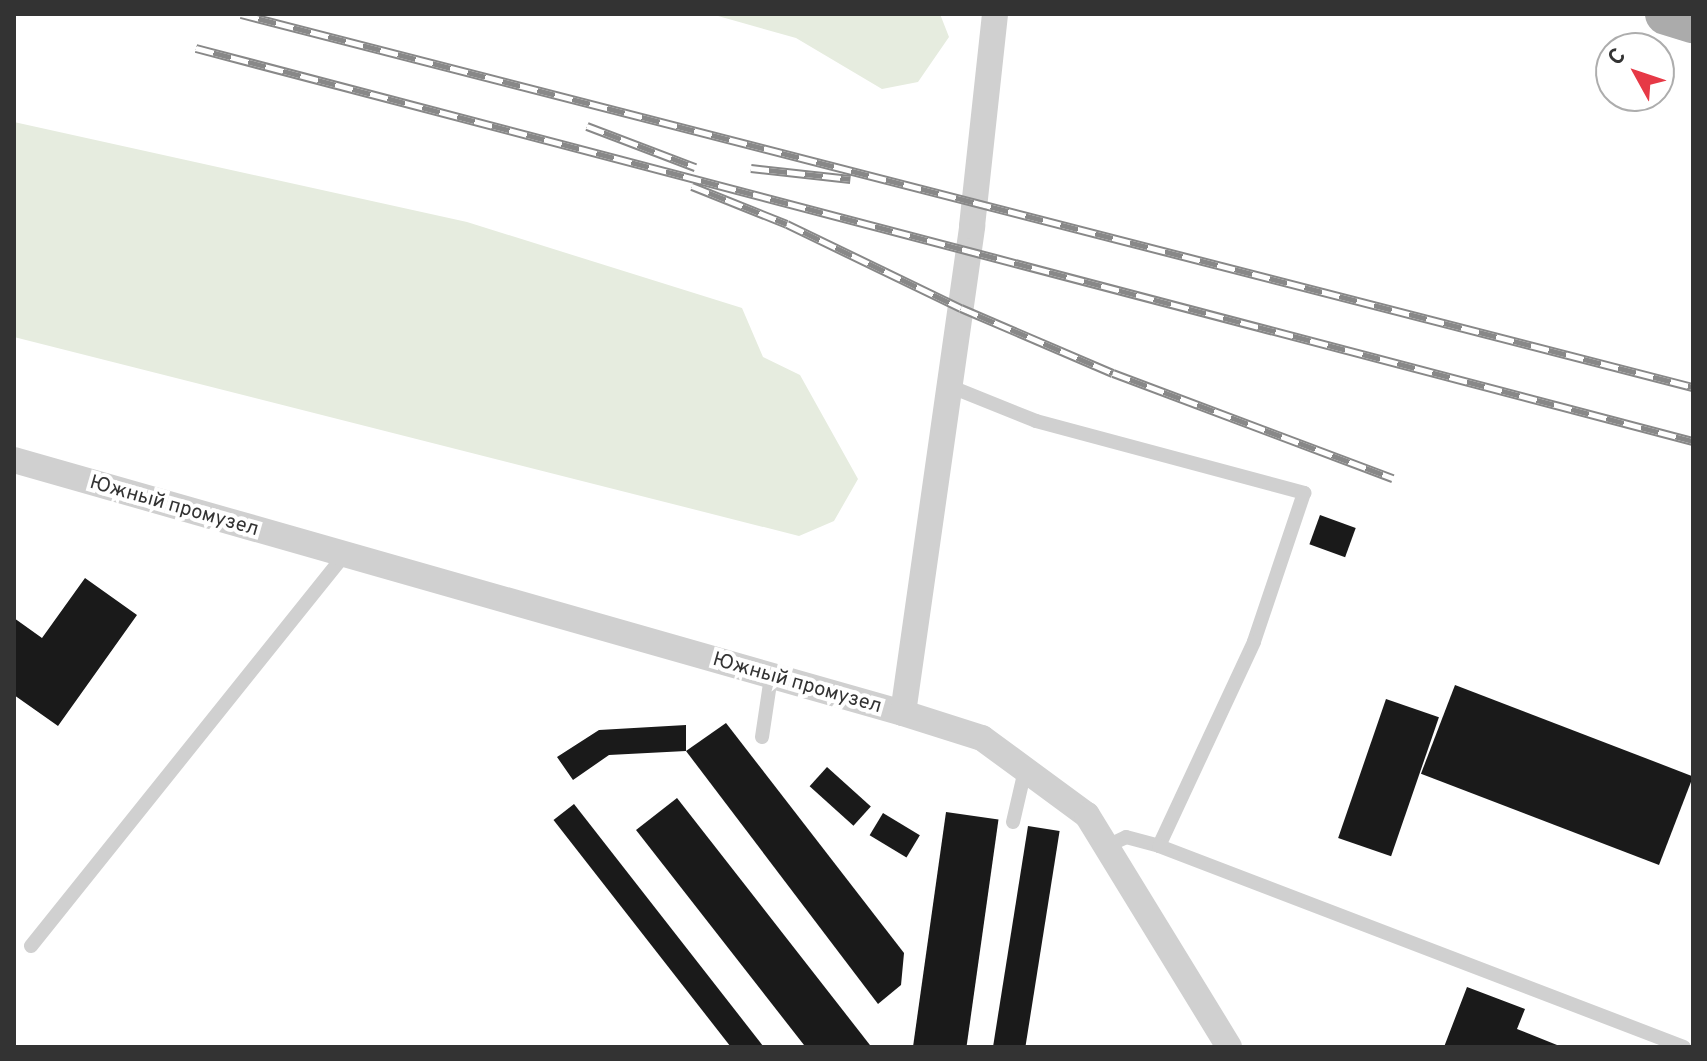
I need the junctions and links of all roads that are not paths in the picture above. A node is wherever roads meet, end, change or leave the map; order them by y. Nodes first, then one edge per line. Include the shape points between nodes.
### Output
1 (995, 14) edge
2 (1666, 14) edge
3 (1693, 22) edge
4 (949, 386) junction
5 (14, 460) edge
6 (343, 557) junction
7 (771, 677) junction
8 (903, 713) junction
9 (762, 737) dead end
10 (1025, 770) junction
11 (1013, 822) dead end
12 (1107, 846) junction
13 (1159, 846) junction
14 (31, 946) dead end
15 (1229, 1047) edge
16 (1684, 1047) edge

1 - 4 street, Южный промузел
2 - 3 main road
4 - 8 street, Южный промузел
4 - 13 lane via 1036,421 1304,493 1254,642
5 - 6 street, Южный промузел
6 - 7 street, Южный промузел
6 - 14 lane
7 - 8 street, Южный промузел
7 - 9 lane
8 - 10 street via 982,738
10 - 11 lane
10 - 12 street via 1087,815
12 - 13 lane via 1126,837
12 - 15 street
13 - 16 lane

